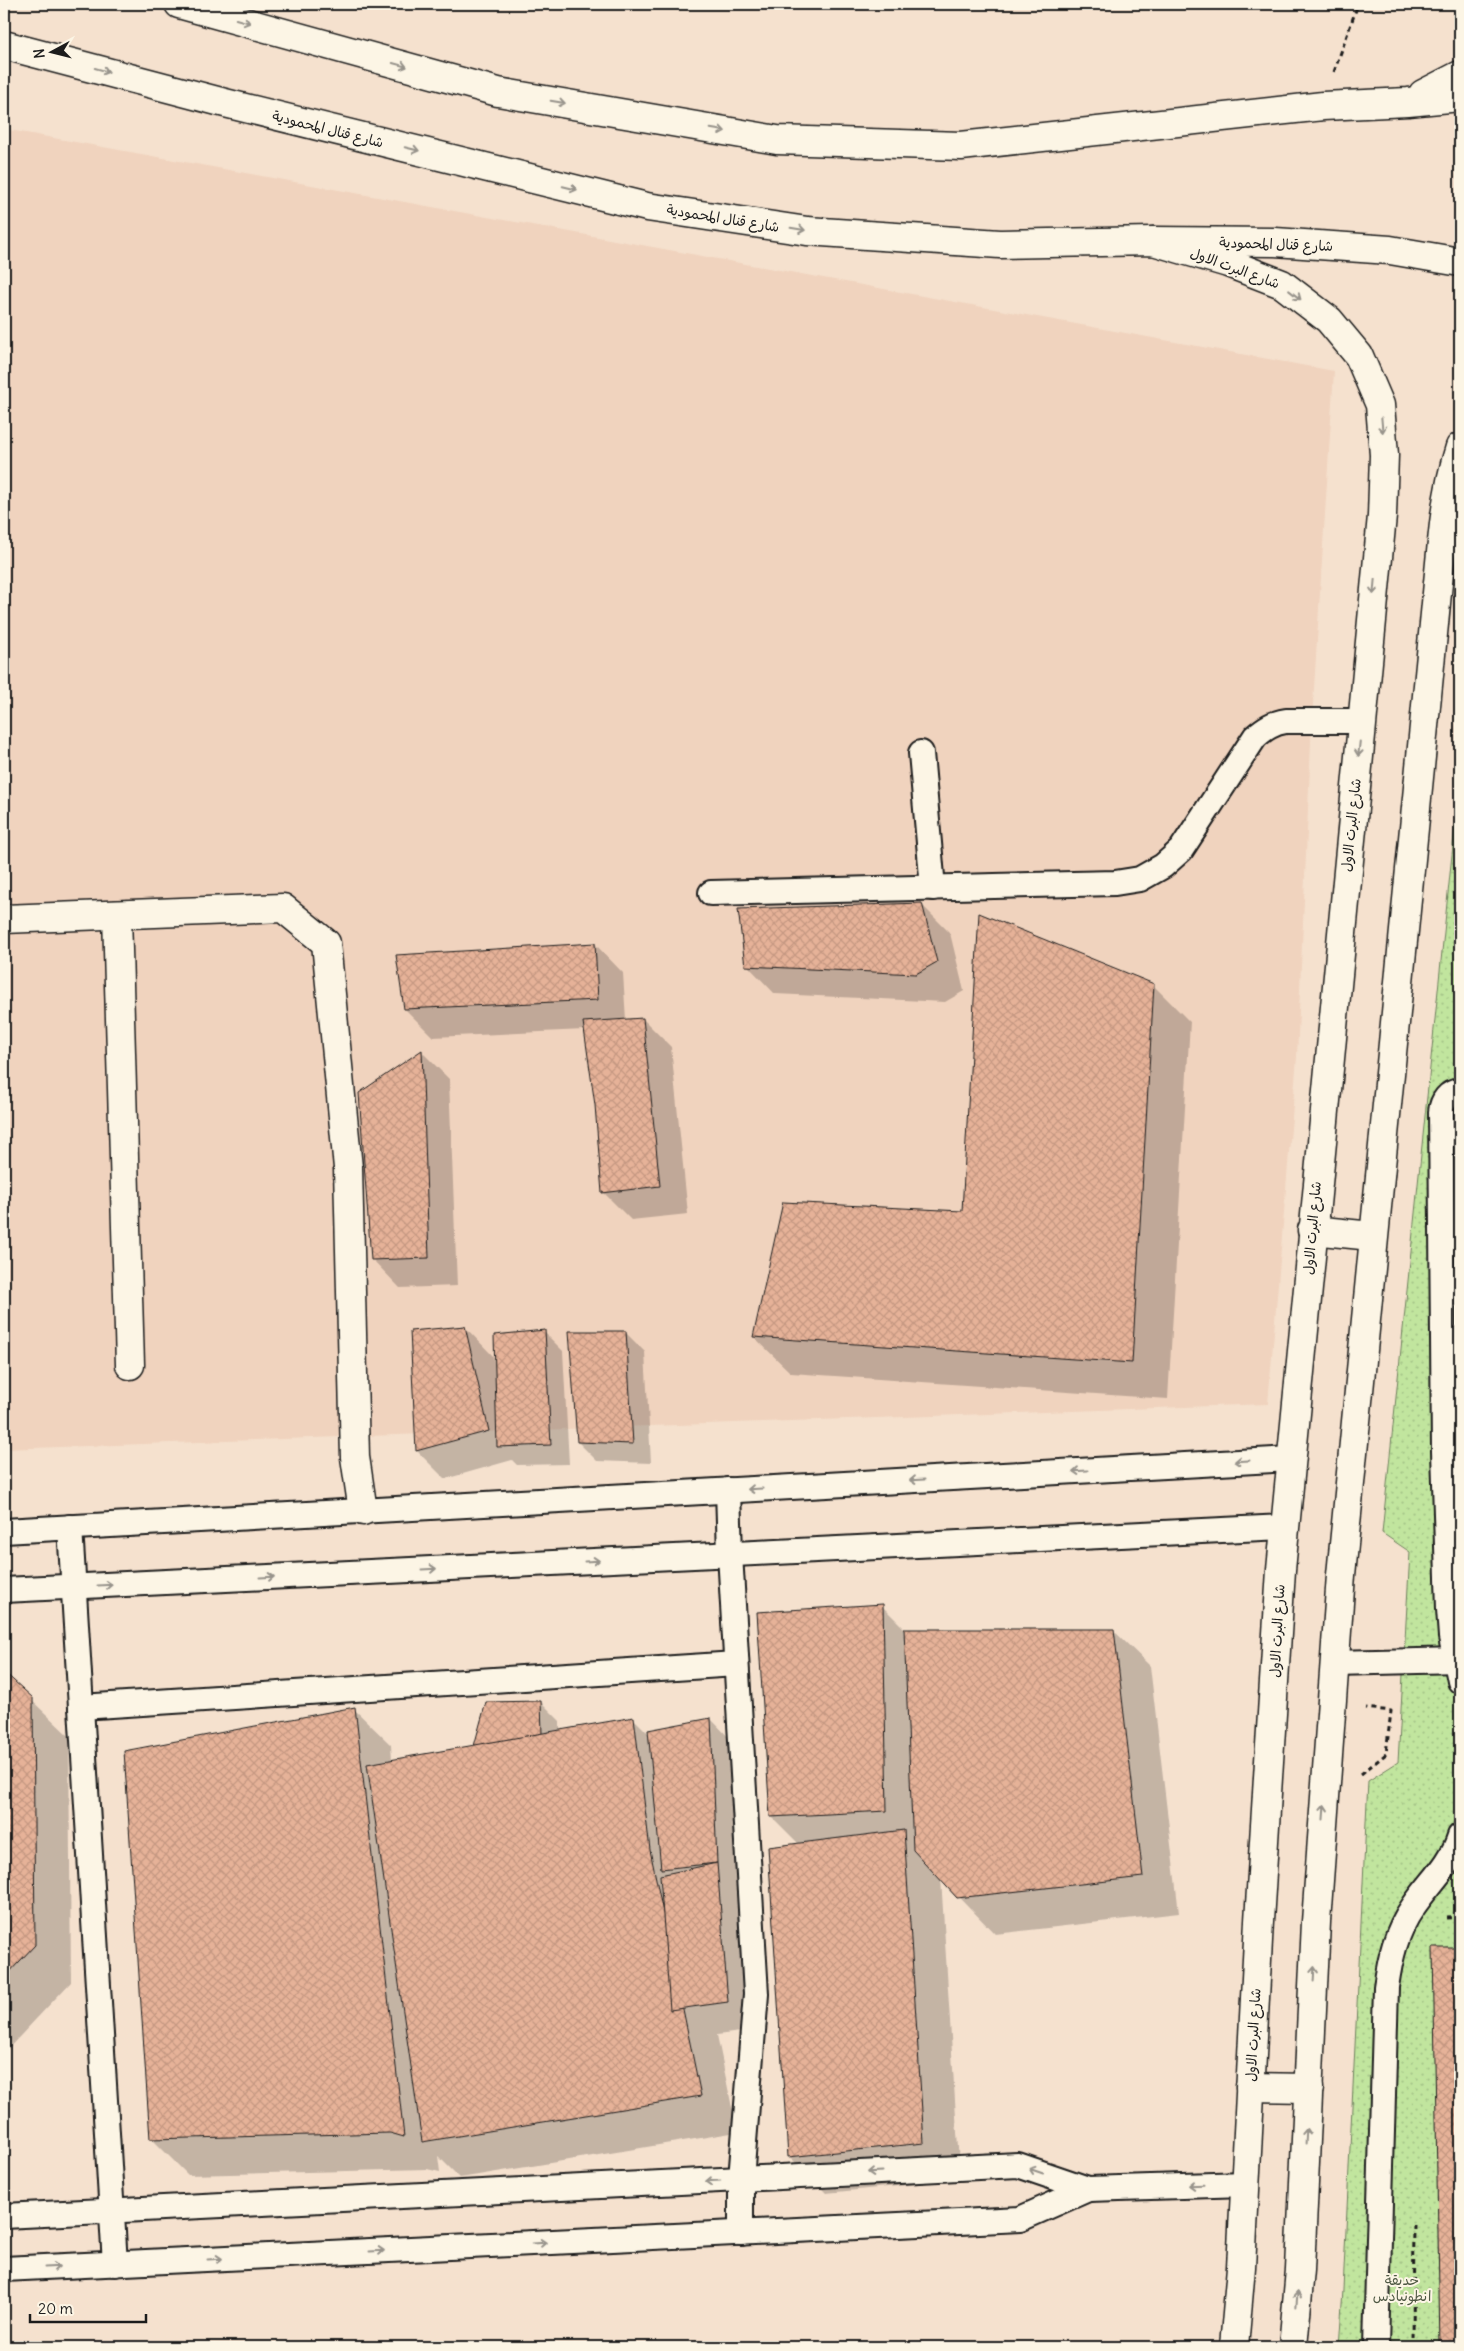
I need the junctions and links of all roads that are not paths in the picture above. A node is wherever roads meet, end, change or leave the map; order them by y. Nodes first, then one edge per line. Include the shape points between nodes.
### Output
1 (179, 4) edge
2 (4, 45) edge
3 (1460, 75) edge
4 (1460, 97) edge
5 (1408, 102) junction
6 (1152, 240) junction
7 (1460, 262) edge
8 (1460, 447) edge
9 (1362, 721) junction
10 (921, 753) dead end
11 (933, 888) junction
12 (711, 893) dead end
13 (117, 915) junction
14 (4, 919) edge
15 (1460, 1091) edge
16 (1451, 1165) edge
17 (1312, 1230) junction
18 (1372, 1236) junction
19 (1451, 1264) edge
20 (130, 1365) dead end
21 (1452, 1374) edge
22 (1452, 1451) edge
23 (1290, 1459) junction
24 (728, 1490) junction
25 (363, 1511) junction
26 (70, 1527) junction
27 (1285, 1527) junction
28 (4, 1531) edge
29 (730, 1554) junction
30 (74, 1586) junction
31 (4, 1590) edge
32 (1334, 1663) junction
33 (736, 1664) junction
34 (1459, 1667) edge
35 (81, 1707) junction
36 (1460, 1836) edge
37 (1250, 2087) junction
38 (1309, 2088) junction
39 (741, 2179) junction
40 (1244, 2184) junction
41 (1088, 2189) junction
42 (112, 2211) junction
43 (4, 2216) edge
44 (741, 2233) junction
45 (115, 2264) junction
46 (4, 2269) edge
47 (1234, 2347) edge
48 (1293, 2347) edge
49 (1376, 2347) edge

1 -> 5 main road via 498,92 777,140 961,146 1323,106
2 -> 6 main road, شارع قنال المحمودية via 253,110 647,206 836,233 1000,244
3 - 5 main road
4 - 5 main road
6 - 7 main road, شارع قنال المحمودية via 1275,242 1390,250
6 -> 9 main road, شارع البرت الاول via 1228,263 1282,284 1329,320 1359,356 1380,405 1384,455 1382,516
8 - 18 main road via 1454,463 1442,542
9 - 11 lane via 1286,721 1274,723 1264,730 1256,737 1181,850 1163,866 1140,878 1115,883
9 -> 17 main road, شارع البرت الاول
10 - 11 lane
11 - 12 lane
13 - 14 main road
13 - 20 main road
13 - 25 main road via 283,908 326,944 348,1168 356,1457
15 - 16 lane via 1450,1094 1442,1106
16 - 19 lane
17 - 18 main road
17 - 23 main road, شارع البرت الاول
18 - 32 main road
19 - 21 lane
21 - 22 lane
22 - 34 lane via 1449,1609 1451,1637
23 -> 24 lane
23 - 27 main road, شارع البرت الاول
24 - 25 lane
24 - 29 lane
25 - 26 lane
26 - 28 lane
26 - 30 lane
27 - 29 lane
27 - 37 main road, شارع البرت الاول
30 -> 29 lane
29 - 33 lane
30 - 31 lane
30 - 35 lane
32 - 34 lane
38 -> 32 main road via 1316,1922
33 - 35 lane
33 - 39 lane via 756,1994
35 - 42 lane
36 - 49 lane via 1449,1861 1413,1907 1399,1931 1390,1958 1386,1987
37 - 38 main road
37 - 40 main road, شارع البرت الاول
48 -> 38 main road
41 -> 39 lane via 1018,2165
39 -> 42 lane
39 - 44 lane
40 -> 41 lane
40 - 47 main road, شارع البرت الاول
41 - 44 lane via 1020,2219
42 - 43 lane
42 - 45 lane
45 -> 44 lane
46 -> 45 lane

